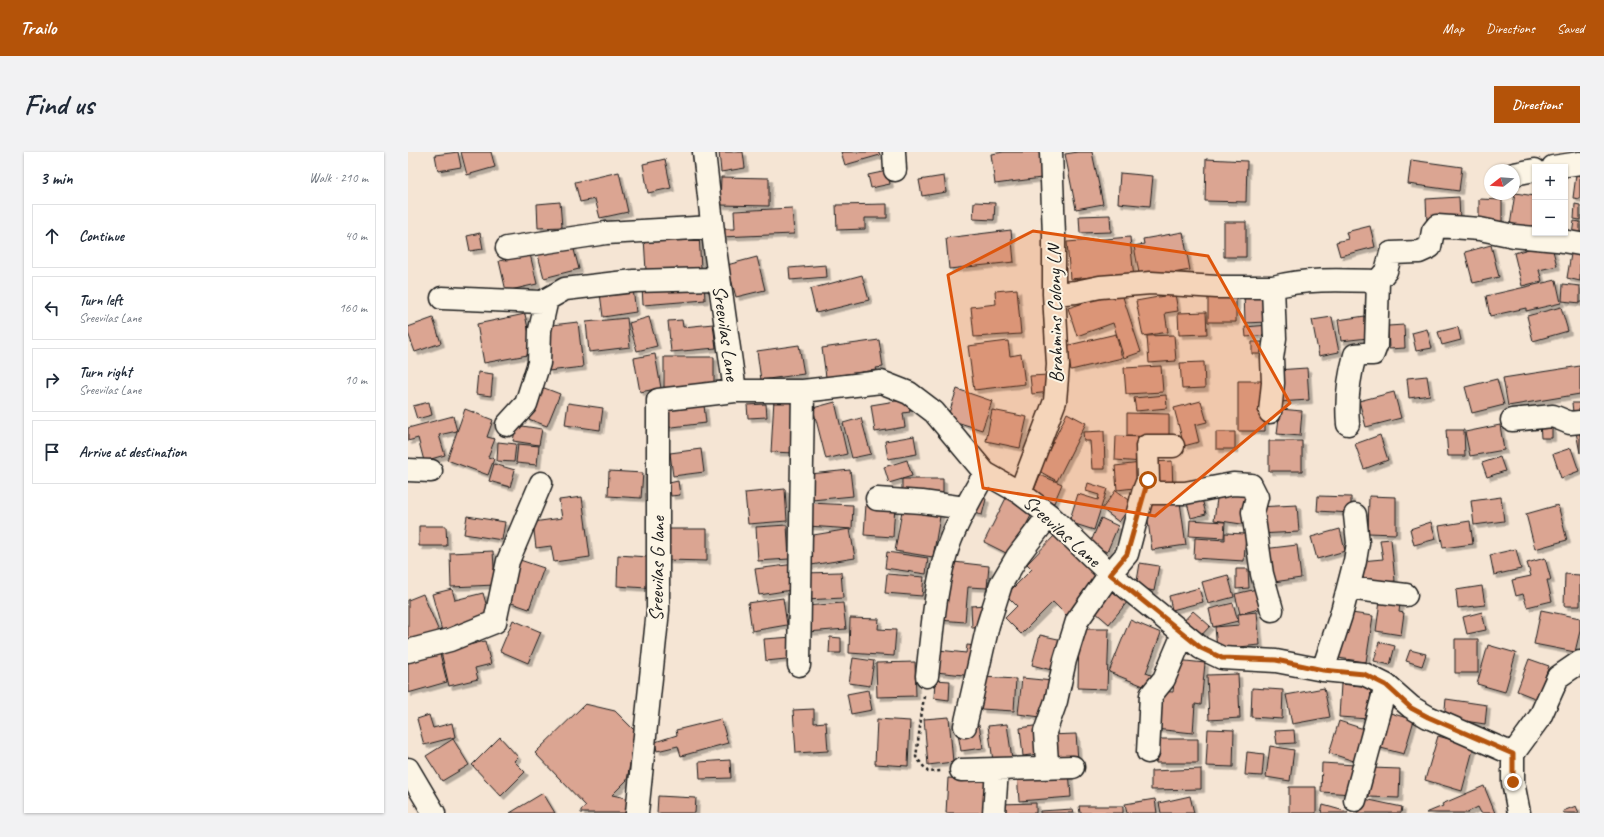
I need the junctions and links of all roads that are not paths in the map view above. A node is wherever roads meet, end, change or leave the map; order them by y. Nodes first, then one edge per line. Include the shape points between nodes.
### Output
1 (704, 152) edge
2 (1051, 152) edge
3 (1580, 163) edge
4 (1568, 165) edge
5 (1532, 171) edge
6 (1520, 173) edge
7 (712, 227) junction
8 (1580, 244) edge
9 (507, 248) dead end
10 (1378, 281) junction
11 (720, 286) junction
12 (1273, 287) junction
13 (1054, 294) junction
14 (442, 298) dead end
15 (547, 299) junction
16 (735, 391) junction
17 (803, 391) junction
18 (1270, 412) dead end
19 (1512, 420) dead end
20 (1580, 422) edge
21 (1348, 424) dead end
22 (507, 425) dead end
23 (1173, 446) dead end
24 (408, 470) edge
25 (431, 470) dead end
26 (985, 473) junction
27 (541, 483) dead end
28 (1020, 493) junction
29 (1143, 493) junction
30 (877, 499) dead end
31 (965, 508) junction
32 (1049, 515) junction
33 (1355, 515) dead end
34 (1110, 574) junction
35 (1348, 588) junction
36 (1406, 595) dead end
37 (1272, 610) dead end
38 (1183, 634) junction
39 (408, 651) edge
40 (1580, 662) edge
41 (799, 665) dead end
42 (1323, 670) junction
43 (927, 676) road end
44 (1386, 685) junction
45 (965, 726) dead end
46 (1148, 752) dead end
47 (1513, 754) junction
48 (1047, 762) dead end
49 (1073, 767) dead end
50 (408, 769) edge
51 (961, 770) road end
52 (997, 770) junction
53 (1355, 800) dead end
54 (434, 813) edge
55 (637, 813) edge
56 (994, 813) edge
57 (1519, 813) edge

1 - 7 street, Sreevilas Lane
2 - 13 street, Brahmins Colony LN
3 - 4 street
5 - 6 street
7 - 9 street via 606,234
7 - 11 street, Sreevilas Lane
8 - 10 street via 1480,229 1437,226 1433,231 1430,247 1419,252 1391,253 1386,271
10 - 12 street via 1318,281 1286,283
10 - 21 street via 1376,346 1373,354 1355,355 1346,410
11 - 15 street via 712,279 634,281 565,289
11 - 16 street, Sreevilas Lane
12 - 13 street via 1152,283
12 - 18 street via 1275,338
13 - 28 street, Brahmins Colony LN via 1058,365 1055,401
14 - 15 street via 542,302
15 - 22 street via 540,330 538,363 526,404
16 - 17 street, Sreevilas Lane
16 - 55 street, Sreevilas G lane via 658,400 658,610
17 - 26 street, Sreevilas Lane via 881,382 908,392 934,412
17 - 41 street
19 - 20 street via 1553,416 1570,423
23 - 29 street via 1147,446 1148,480
24 - 25 street
26 - 28 street, Sreevilas Lane
26 - 31 street
27 - 39 street via 508,561 495,622 450,640
28 - 32 street, Sreevilas Lane
29 - 34 street via 1127,554
29 - 37 street via 1185,493 1233,484 1251,486 1257,496 1253,512 1262,574
30 - 31 street
31 - 43 street via 948,545 940,573
32 - 34 street, Sreevilas Lane
32 - 45 street via 1017,557 1001,584 988,625
33 - 35 street via 1358,544 1356,562
34 - 38 street, Sreevilas Lane
34 - 48 street via 1077,620 1046,732
35 - 36 street
35 - 42 street
38 - 42 street, Sreevilas Lane via 1201,648 1222,658 1276,660
38 - 46 street via 1164,679 1151,696
40 - 47 street via 1558,677 1540,717
42 - 44 street, Sreevilas Lane via 1364,674
44 - 47 street, Sreevilas Lane via 1411,708
44 - 53 street
47 - 57 street via 1513,782
49 - 52 street
50 - 54 street
51 - 52 street
52 - 56 street

